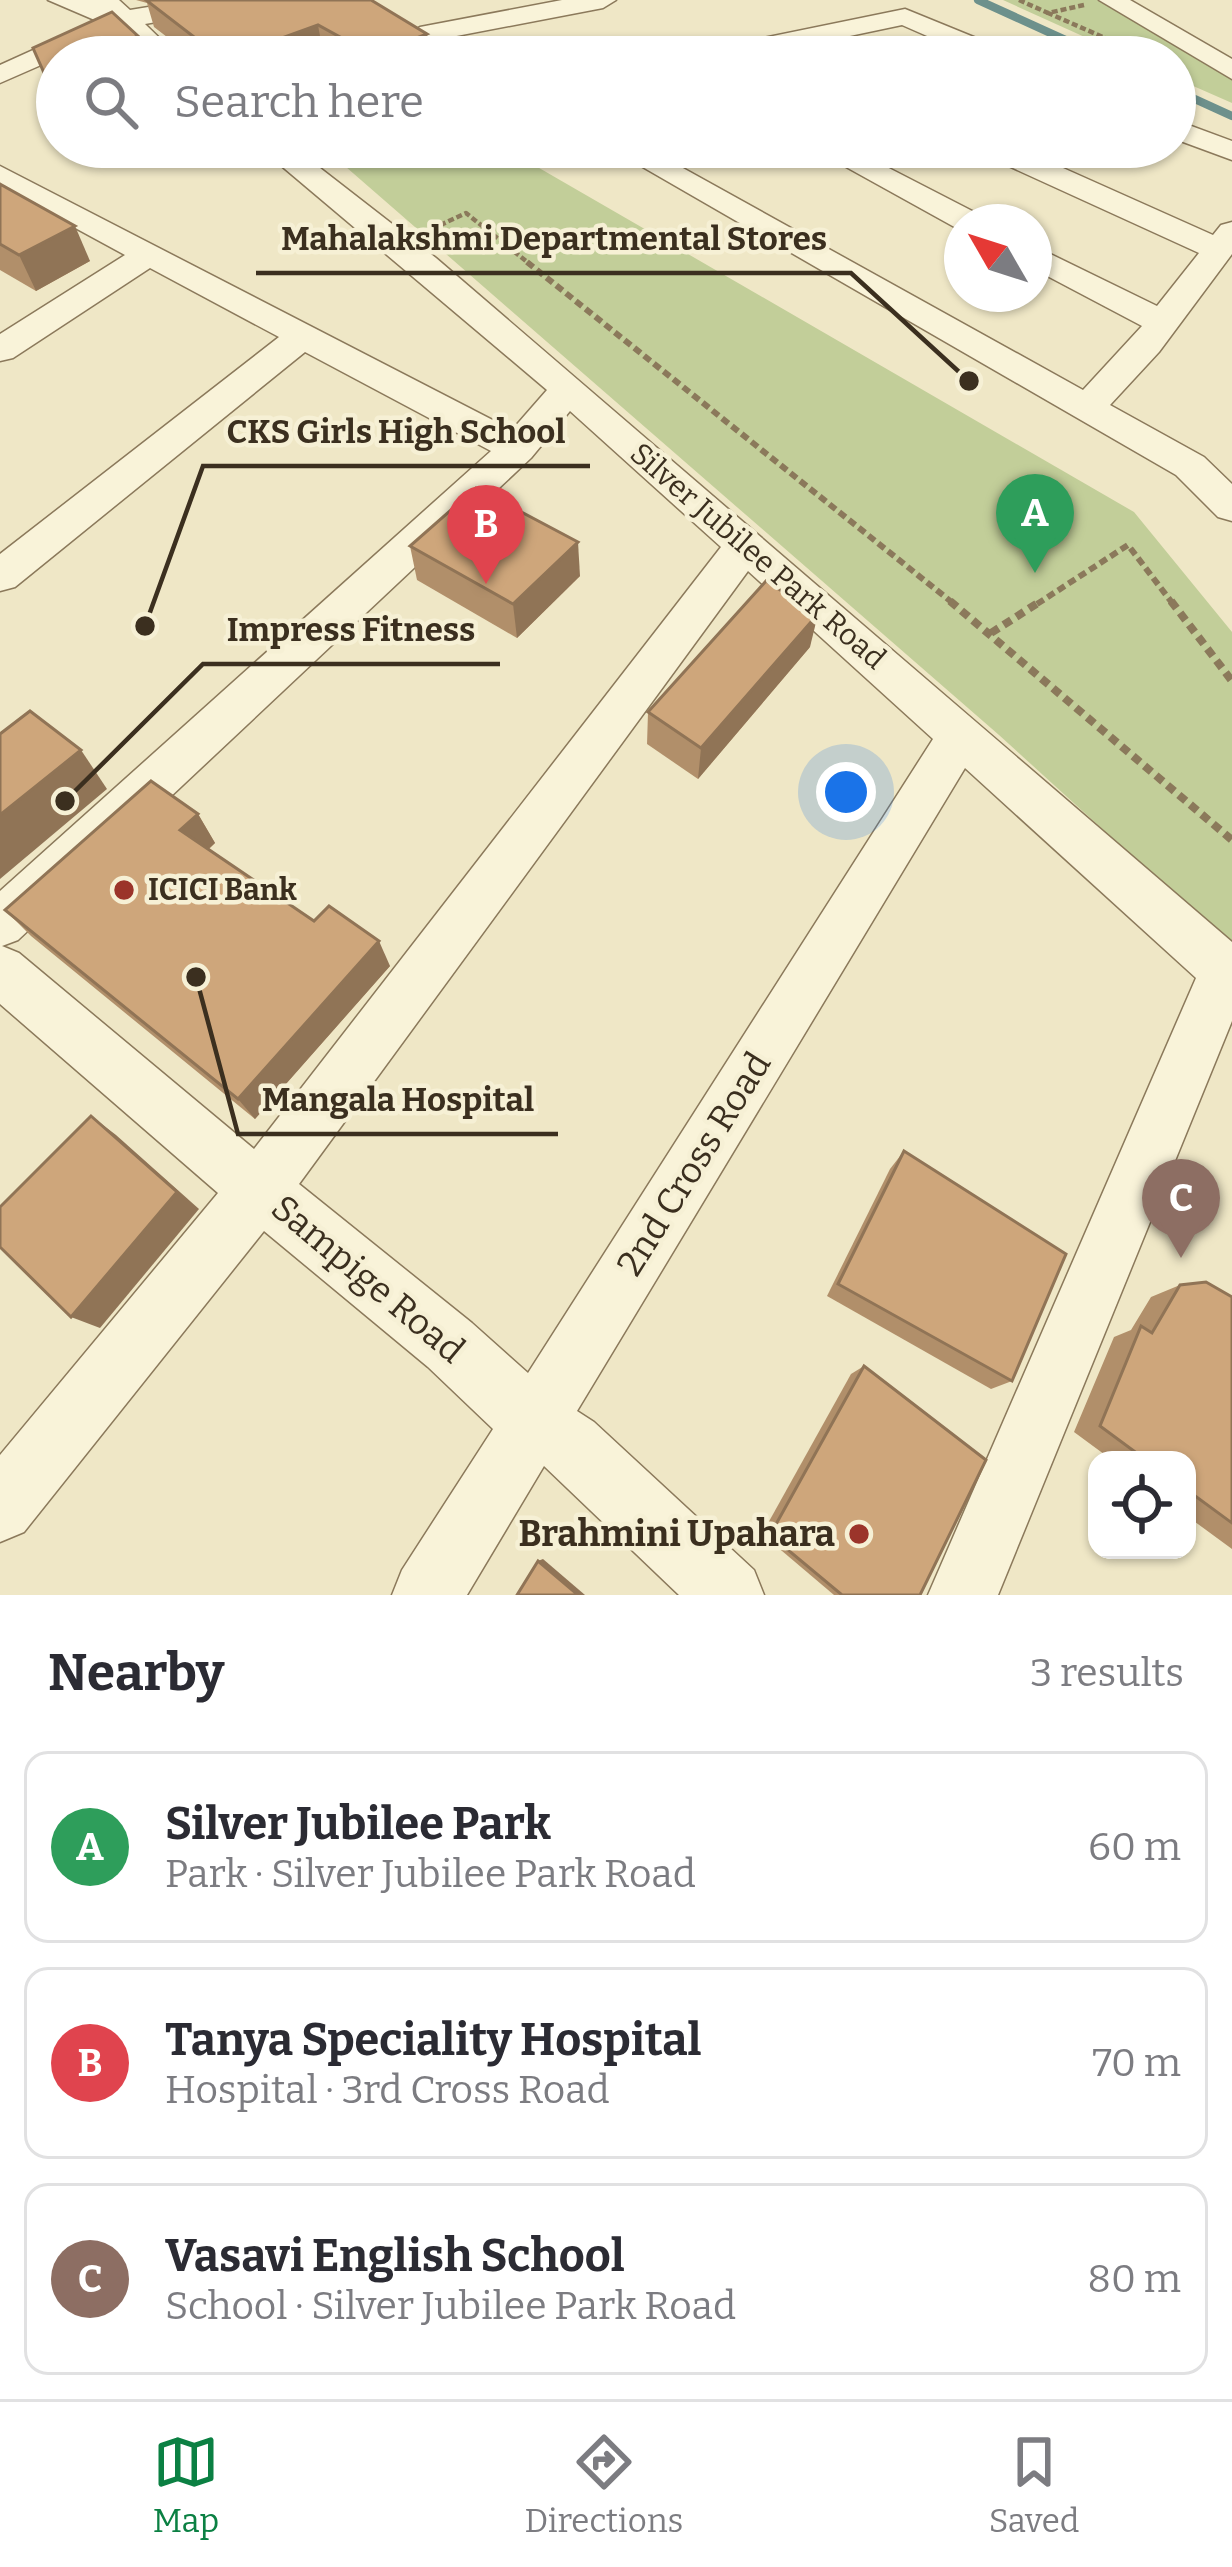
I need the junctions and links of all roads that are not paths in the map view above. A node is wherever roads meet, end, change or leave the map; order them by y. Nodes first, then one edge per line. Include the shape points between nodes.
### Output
1 (61, 0) edge
2 (236, 0) edge
3 (603, 0) edge
4 (870, 0) edge
5 (1099, 2) edge
6 (113, 10) edge
7 (905, 16) junction
8 (67, 36) edge
9 (142, 36) edge
10 (422, 36) edge
11 (810, 36) edge
12 (950, 36) edge
13 (1165, 36) edge
14 (1196, 52) edge
15 (36, 53) edge
16 (1232, 71) edge
17 (1, 73) edge
18 (1196, 137) edge
19 (1232, 151) edge
20 (301, 168) edge
21 (661, 168) edge
22 (865, 168) edge
23 (1044, 168) edge
24 (4, 182) edge
25 (944, 209) edge
26 (1225, 241) edge
27 (146, 256) junction
28 (1052, 265) edge
29 (1163, 323) junction
30 (304, 335) junction
31 (0, 350) edge
32 (568, 389) junction
33 (1087, 408) junction
34 (517, 448) junction
35 (1232, 507) edge
36 (745, 545) junction
37 (0, 576) edge
38 (962, 734) junction
39 (0, 924) edge
40 (0, 970) edge
41 (1229, 973) edge
42 (260, 1189) junction
43 (533, 1422) junction
44 (0, 1508) edge
45 (427, 1595) edge
46 (729, 1595) edge
47 (963, 1595) edge

1 - 6 street
2 - 6 street
3 - 10 street via 409,29
4 - 7 street
5 - 13 street
6 - 8 street
6 - 9 street
7 - 11 street
7 - 12 street
14 - 16 street
15 - 17 street
18 - 19 street
20 - 32 street, Silver Jubilee Park Road
21 - 33 street
22 - 25 street
23 - 26 street
24 - 27 street
26 - 29 street
27 - 30 street
27 - 31 street
28 - 29 street
29 - 33 street
30 - 34 street
30 - 37 street
32 - 34 street
32 - 36 street, Silver Jubilee Park Road
33 - 35 street via 1190,466
34 - 39 street
36 - 38 street, Silver Jubilee Park Road
36 - 42 street
38 - 41 street, Silver Jubilee Park Road
38 - 43 street, 2nd Cross Road
40 - 42 street, Sampige Road
41 - 47 street
42 - 43 street, Sampige Road
42 - 44 street
43 - 45 street, 2nd Cross Road
43 - 46 street, Sampige Road via 571,1445

